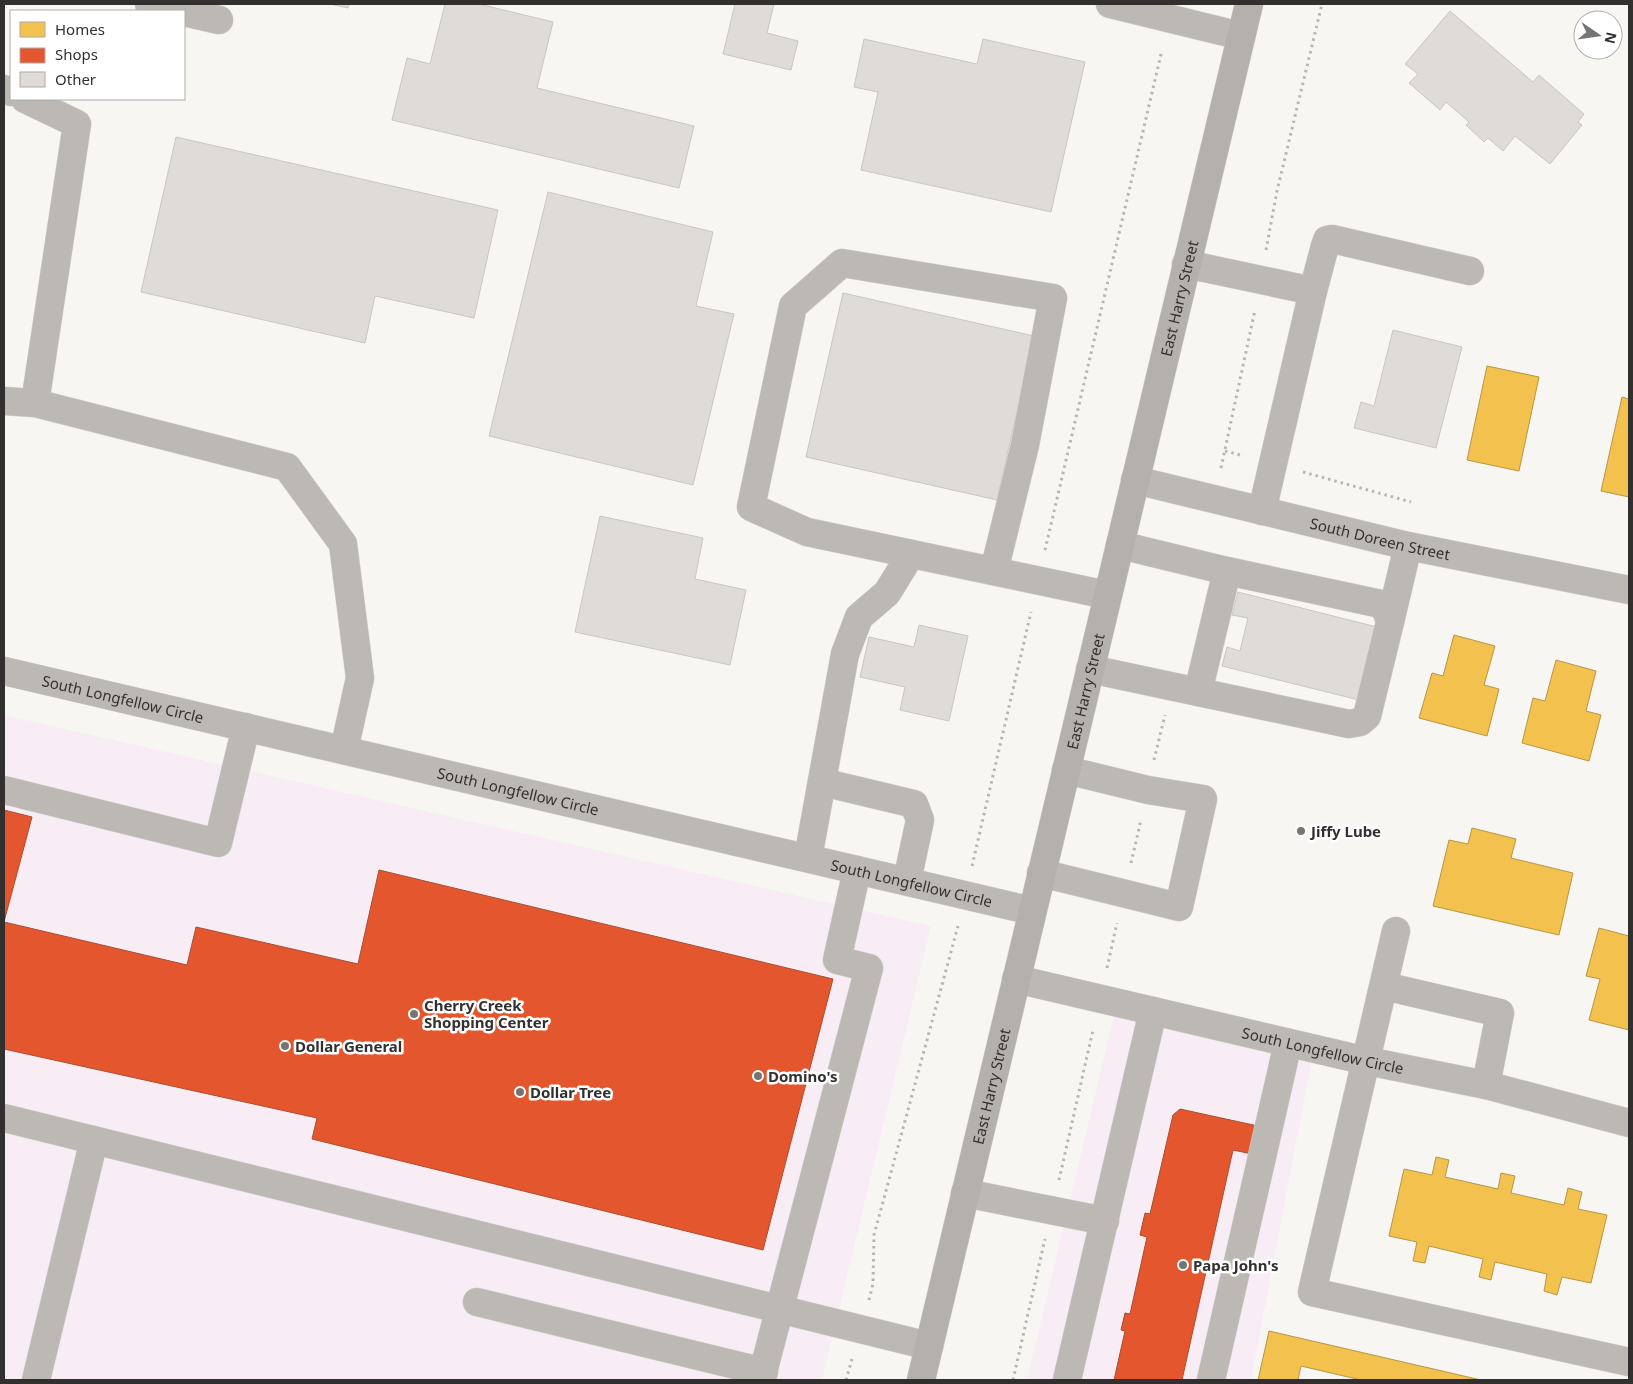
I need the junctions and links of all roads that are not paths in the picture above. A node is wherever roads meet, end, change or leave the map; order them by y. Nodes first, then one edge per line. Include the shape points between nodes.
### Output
1 (149, 4) edge
2 (1110, 4) edge
3 (1248, 4) edge
4 (178, 10) edge
5 (185, 12) edge
6 (219, 20) dead end
7 (1241, 36) junction
8 (27, 100) edge
9 (1186, 264) junction
10 (1470, 271) dead end
11 (1313, 291) junction
12 (4, 401) edge
13 (35, 403) junction
14 (1134, 480) junction
15 (1262, 511) junction
16 (1120, 545) junction
17 (1408, 546) junction
18 (911, 554) junction
19 (994, 571) junction
20 (1227, 571) junction
21 (1629, 590) edge
22 (1107, 595) junction
23 (1390, 622) junction
24 (1090, 669) junction
25 (4, 671) edge
26 (1198, 692) junction
27 (246, 727) junction
28 (344, 750) junction
29 (1066, 770) junction
30 (822, 782) junction
31 (4, 790) edge
32 (808, 858) junction
33 (857, 870) junction
34 (1041, 873) junction
35 (907, 881) junction
36 (1032, 910) junction
37 (1396, 931) dead end
38 (1016, 979) junction
39 (1384, 986) junction
40 (1153, 1011) junction
41 (1288, 1043) junction
42 (1367, 1061) junction
43 (1486, 1085) junction
44 (4, 1118) edge
45 (1629, 1123) edge
46 (94, 1140) junction
47 (965, 1193) junction
48 (1105, 1221) junction
49 (477, 1302) dead end
50 (779, 1309) junction
51 (929, 1346) junction
52 (1629, 1362) edge
53 (763, 1376) edge
54 (36, 1380) edge
55 (921, 1380) edge
56 (1068, 1380) edge
57 (1211, 1380) edge

1 - 4 street
2 - 7 street
3 - 7 main road, East Harry Street
5 - 6 street
7 - 9 main road, East Harry Street
8 - 13 street via 77,124
9 - 11 street
9 - 14 main road, East Harry Street
10 - 11 street via 1332,239 1324,246
11 - 15 street
12 - 13 street
13 - 28 street via 287,467 343,544 360,678
14 - 15 street, South Doreen Street
14 - 16 main road, East Harry Street
15 - 17 street, South Doreen Street
16 - 20 street
16 - 22 main road, East Harry Street
17 - 21 street, South Doreen Street
17 - 23 street
18 - 19 street
18 - 19 street via 807,532 751,507 792,306 842,263 1053,298 1025,445
18 - 30 street via 886,593 860,617 845,654
19 - 22 street
20 - 23 street via 1381,604 1388,612
20 - 26 street
22 - 24 main road, East Harry Street
23 - 26 street via 1367,716 1360,722 1349,724
24 - 26 street
24 - 29 main road, East Harry Street
25 - 27 street, South Longfellow Circle
27 - 28 street, South Longfellow Circle
27 - 31 street via 218,843
28 - 32 street, South Longfellow Circle
29 - 34 main road, East Harry Street
29 - 34 street via 1148,790 1203,799 1179,908
30 - 32 street
30 - 35 street via 914,804 920,820
32 - 33 street, South Longfellow Circle
33 - 35 street, South Longfellow Circle
33 - 50 street via 837,960 868,968
34 - 36 main road, East Harry Street
35 - 36 street, South Longfellow Circle
36 - 38 main road, East Harry Street
37 - 39 street
38 - 40 street, South Longfellow Circle
38 - 47 main road, East Harry Street
39 - 42 street
39 - 43 street via 1500,1013
40 - 41 street, South Longfellow Circle
40 - 48 street
41 - 42 street, South Longfellow Circle
41 - 57 street
42 - 43 street, South Longfellow Circle
42 - 52 street via 1312,1292
43 - 45 street, South Longfellow Circle
44 - 46 street
46 - 50 street
46 - 54 street
47 - 48 street
47 - 51 main road, East Harry Street
48 - 56 street
49 - 53 street
50 - 51 street
50 - 53 street
51 - 55 main road, East Harry Street

